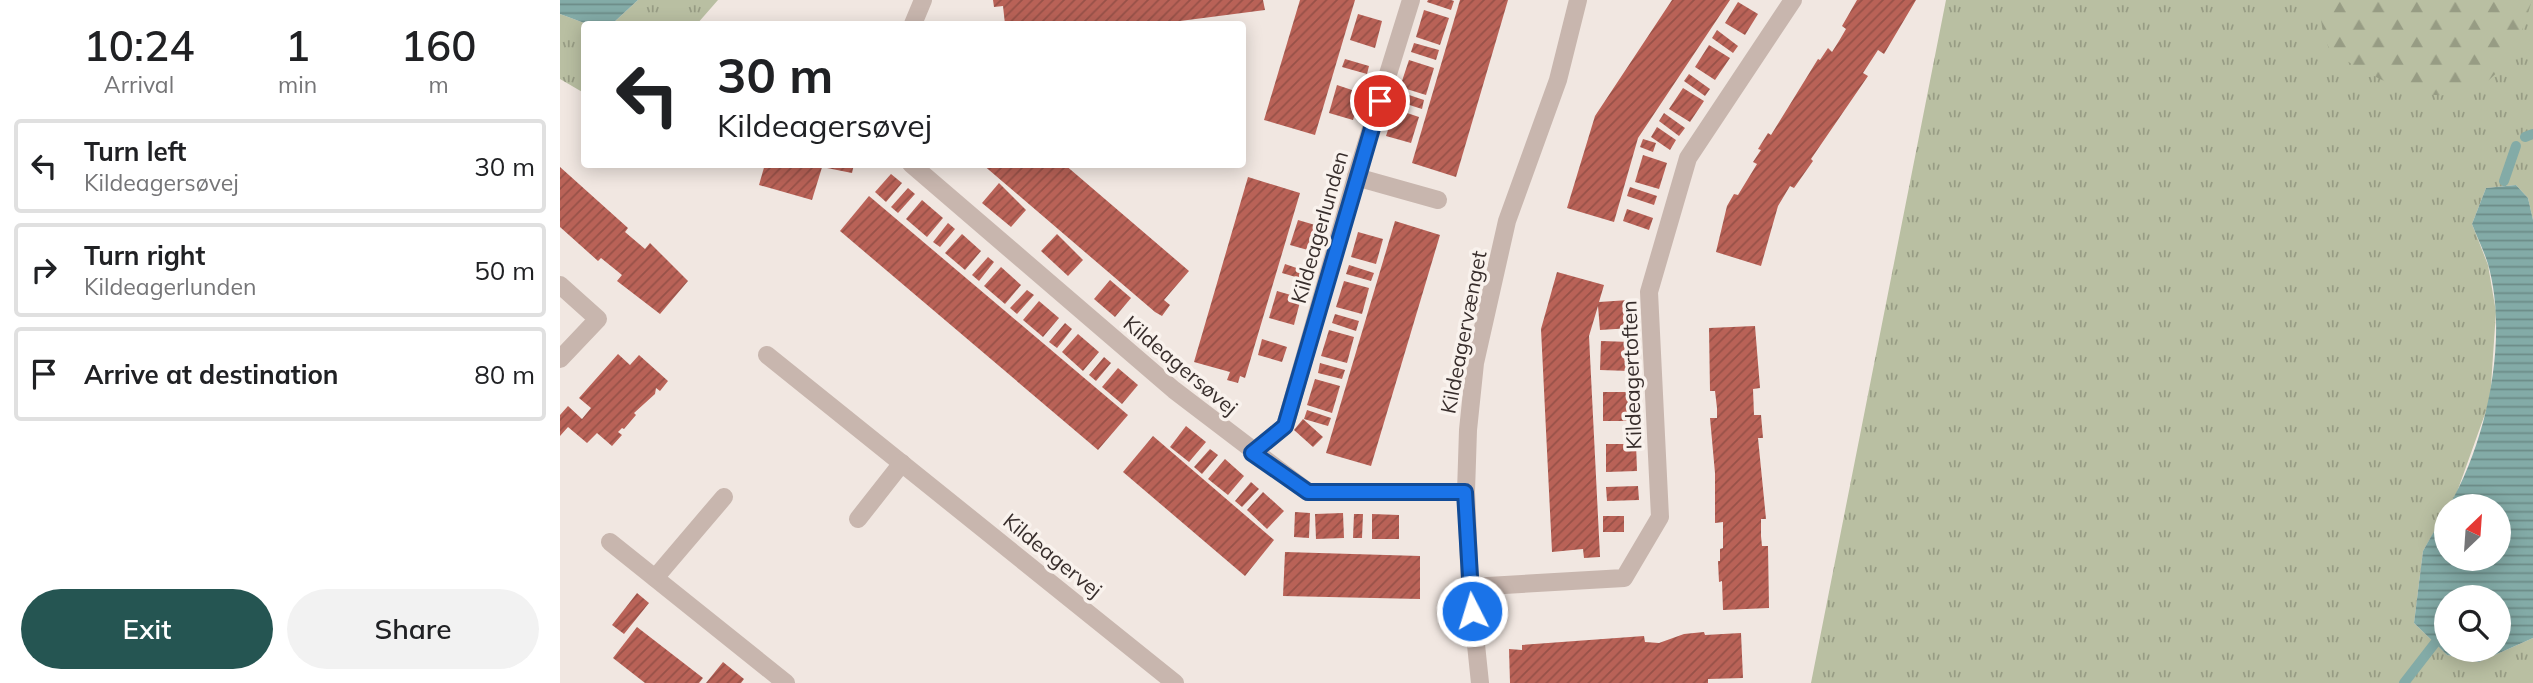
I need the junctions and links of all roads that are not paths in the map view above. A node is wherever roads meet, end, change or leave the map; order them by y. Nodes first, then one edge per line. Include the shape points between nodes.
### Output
1 (923, 0) edge
2 (1411, 0) edge
3 (1578, 0) edge
4 (1793, 0) edge
5 (914, 21) edge
6 (916, 168) edge
7 (1356, 177) junction
8 (1438, 200) dead end
9 (560, 285) edge
10 (767, 355) dead end
11 (560, 359) edge
12 (1252, 453) junction
13 (902, 463) junction
14 (1465, 492) junction
15 (724, 497) dead end
16 (858, 519) dead end
17 (610, 542) dead end
18 (655, 578) junction
19 (1470, 587) junction
20 (786, 683) edge
21 (1175, 683) edge
22 (1480, 683) edge

1 - 5 street
2 - 7 street, Kildeagerlunden
3 - 14 street, Kildeagervænget via 1558,80 1507,221 1475,363
4 - 19 street, Kildeagertoften via 1688,159 1649,292 1660,517 1624,578
6 - 12 street, Kildeagersøvej
7 - 8 street
7 - 12 street, Kildeagerlunden via 1285,426
9 - 11 street via 598,319
10 - 13 street, Kildeagervej
12 - 14 street, Kildeagersøvej via 1308,492
13 - 16 street
13 - 21 street, Kildeagervej
14 - 19 street, Kildeagervænget
15 - 18 street
17 - 18 street
18 - 20 street
19 - 22 street, Kildeagervænget

